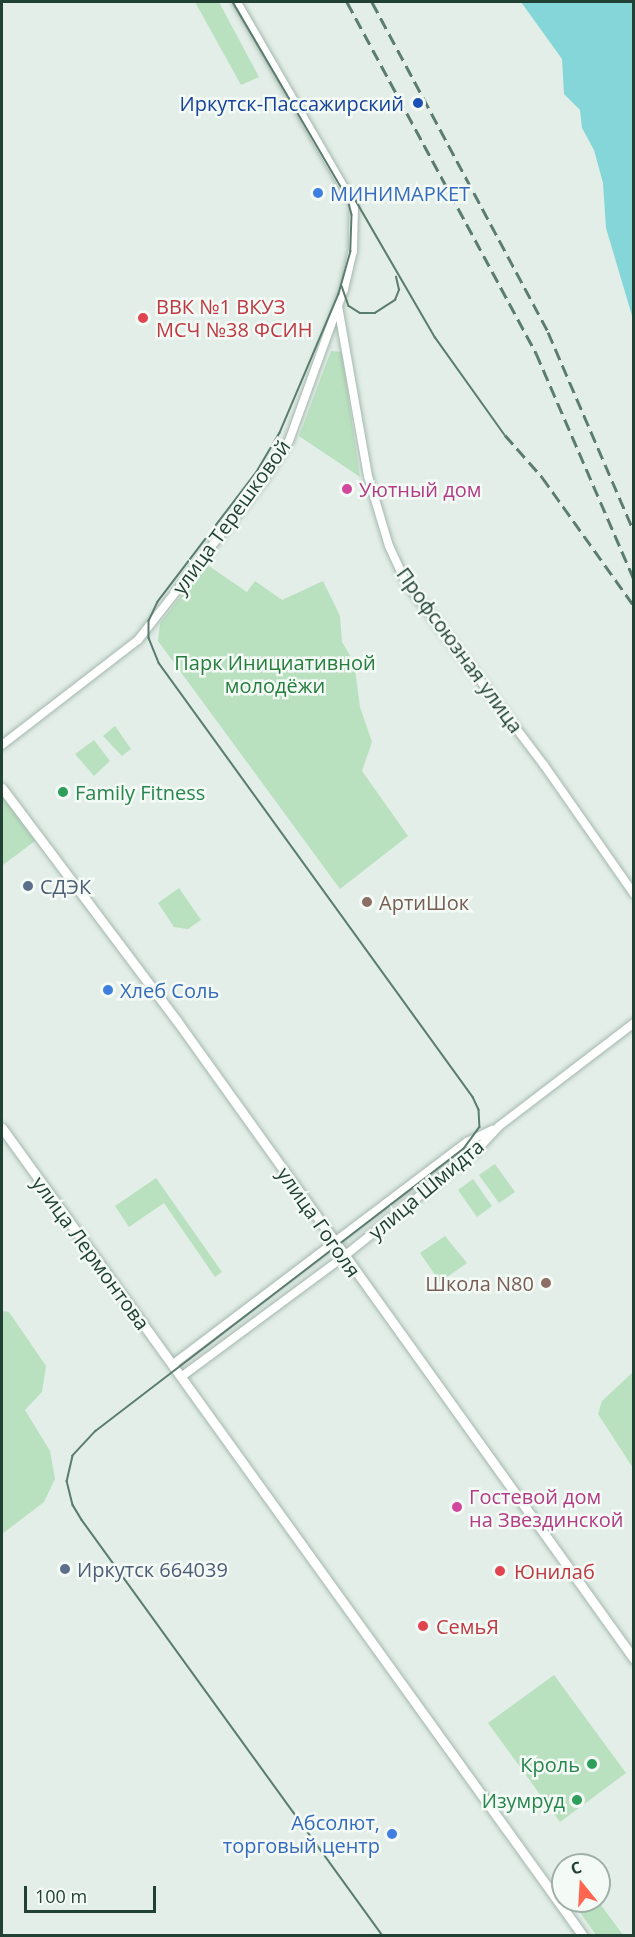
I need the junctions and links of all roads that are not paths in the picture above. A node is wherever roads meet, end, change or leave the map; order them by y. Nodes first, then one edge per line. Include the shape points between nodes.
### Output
1 (237, 2) edge
2 (338, 306) junction
3 (2, 745) edge
4 (2, 788) edge
5 (633, 894) edge
6 (633, 1023) edge
7 (498, 1127) junction
8 (2, 1128) edge
9 (335, 1244) junction
10 (343, 1257) junction
11 (172, 1365) junction
12 (181, 1377) junction
13 (633, 1659) edge
14 (583, 1935) edge

1 - 2 street, улица Терешковой via 351,197 356,220 353,250
2 - 3 street, улица Терешковой via 289,441 240,509 138,640
2 - 5 street, Профсоюзная улица via 368,476 388,546 406,582 544,765
4 - 9 main road, улица Гоголя via 177,1021
6 - 7 street, улица Шмидта
7 - 9 street, улица Шмидта via 466,1142
7 - 10 street, улица Шмидта via 476,1151
8 - 11 main road, улица Лермонтова
9 - 10 main road, улица Гоголя
9 - 11 street, улица Шмидта
10 - 12 street, улица Шмидта
10 - 13 main road, улица Гоголя
11 - 12 main road, улица Лермонтова
12 - 14 main road, улица Лермонтова

